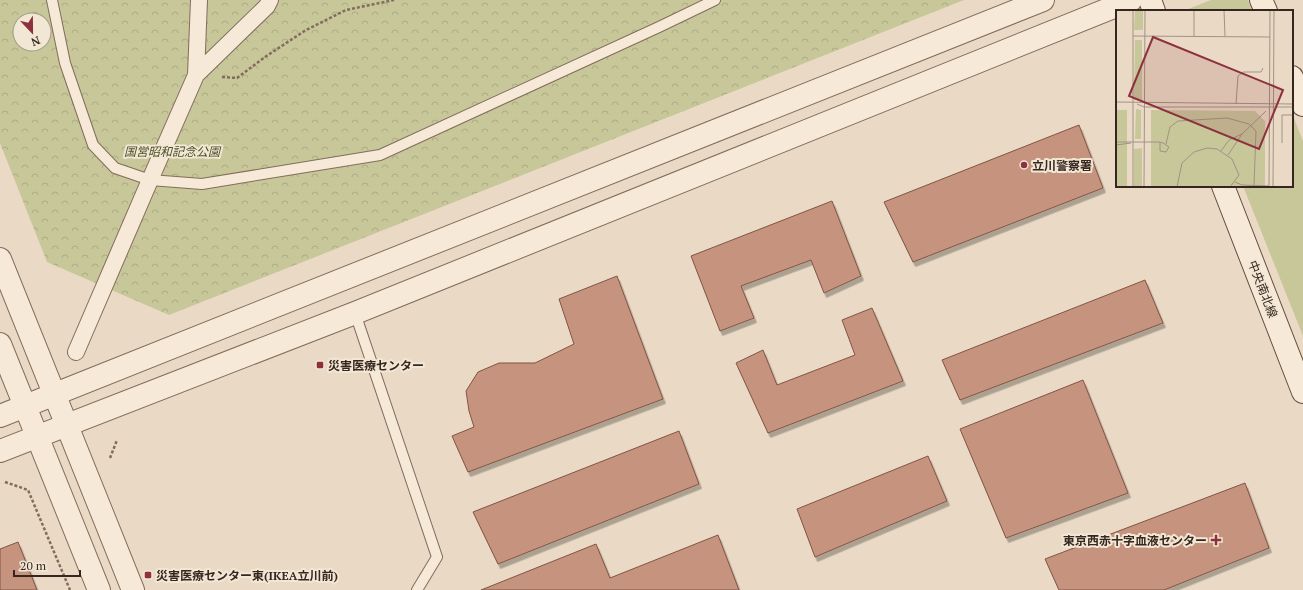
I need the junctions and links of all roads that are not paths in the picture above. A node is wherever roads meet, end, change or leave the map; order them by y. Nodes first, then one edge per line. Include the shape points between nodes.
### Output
1 (52, 0) edge
2 (199, 0) edge
3 (270, 0) edge
4 (715, 0) edge
5 (1043, 0) edge
6 (1131, 0) edge
7 (1150, 0) edge
8 (1262, 0) edge
9 (1154, 10) edge
10 (1266, 10) edge
11 (196, 75) junction
12 (1293, 80) edge
13 (1303, 105) edge
14 (150, 180) junction
15 (1223, 187) edge
16 (0, 259) edge
17 (355, 312) junction
18 (0, 344) edge
19 (76, 352) dead end
20 (1303, 392) edge
21 (55, 394) junction
22 (26, 406) junction
23 (0, 416) edge
24 (68, 425) junction
25 (38, 436) junction
26 (0, 451) edge
27 (99, 590) edge
28 (133, 590) edge
29 (417, 590) edge

1 - 14 lane via 65,63 93,145 115,168
2 - 11 street
3 - 11 street
4 - 14 lane via 380,155 202,184
5 - 21 street
6 - 17 street
7 - 9 street
8 - 10 street
11 - 14 street
12 - 13 street
14 - 19 street
15 - 20 street, 中央南北線
16 - 21 street
17 - 24 street
17 - 29 lane via 437,556
18 - 22 street
21 - 22 street
21 - 24 street
22 - 23 street
22 - 25 street
24 - 25 street
24 - 28 street
25 - 26 street
25 - 27 street

